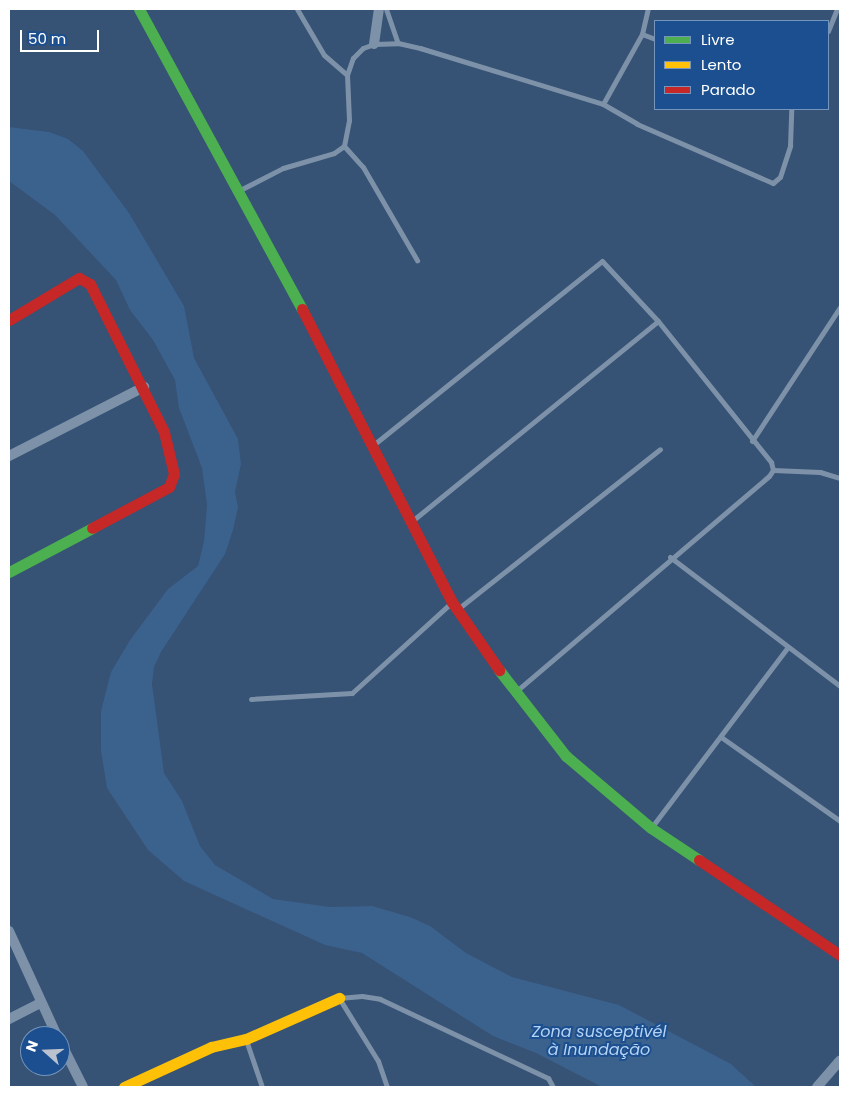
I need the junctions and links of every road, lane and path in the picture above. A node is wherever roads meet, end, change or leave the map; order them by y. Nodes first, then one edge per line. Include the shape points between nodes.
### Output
1 (139, 9) edge
2 (297, 9) edge
3 (379, 9) edge
4 (386, 9) edge
5 (648, 9) edge
6 (837, 9) edge
7 (829, 29) edge
8 (642, 34) junction
9 (654, 39) edge
10 (398, 43) junction
11 (374, 44) junction
12 (347, 75) junction
13 (603, 104) junction
14 (791, 110) edge
15 (344, 146) junction
16 (239, 191) junction
17 (417, 260) dead end
18 (840, 307) edge
19 (9, 320) edge
20 (658, 321) junction
21 (144, 387) junction
22 (752, 441) junction
23 (372, 446) junction
24 (660, 449) dead end
25 (9, 456) edge
26 (773, 470) junction
27 (840, 478) edge
28 (411, 522) junction
29 (670, 557) junction
30 (9, 572) edge
31 (455, 606) junction
32 (787, 648) junction
33 (840, 686) edge
34 (514, 693) junction
35 (251, 699) dead end
36 (722, 737) junction
37 (840, 821) edge
38 (651, 828) junction
39 (9, 931) edge
40 (840, 955) edge
41 (339, 998) junction
42 (41, 1003) junction
43 (9, 1019) edge
44 (52, 1026) edge
45 (246, 1039) junction
46 (840, 1061) edge
47 (70, 1062) edge
48 (83, 1087) edge
49 (124, 1087) edge
50 (262, 1087) edge
51 (387, 1087) edge
52 (553, 1087) edge
53 (816, 1087) edge

1 - 16 main road
2 - 12 lane via 324,55
3 - 11 street
4 - 10 lane
5 - 8 lane
6 - 7 lane
8 - 9 lane
8 - 13 lane
10 - 11 lane
10 - 13 lane
11 - 12 lane via 363,48 353,58
12 - 15 lane via 349,120
13 - 14 lane via 637,124 772,183 780,177 790,146
15 - 16 lane via 334,153 283,168
15 - 17 lane via 363,168
16 - 23 main road
18 - 22 lane
19 - 21 main road via 78,278 85,280
20 - 22 lane
20 - 23 lane via 602,261
20 - 28 lane
21 - 25 street
21 - 30 main road via 164,432 174,474 169,487
22 - 26 lane via 771,462
23 - 28 main road
24 - 31 lane
26 - 27 lane via 820,472
26 - 29 lane
28 - 31 main road
29 - 32 lane
29 - 34 lane
31 - 34 main road
31 - 35 lane via 352,693
32 - 33 lane
32 - 36 lane
34 - 38 main road via 566,756
36 - 37 lane
36 - 38 lane
38 - 40 main road
39 - 42 street
41 - 45 main road
41 - 51 lane via 378,1061
41 - 52 lane via 362,996 380,999 548,1078
42 - 43 street
42 - 44 street
45 - 49 main road via 211,1047
45 - 50 lane
46 - 53 street
47 - 48 street

